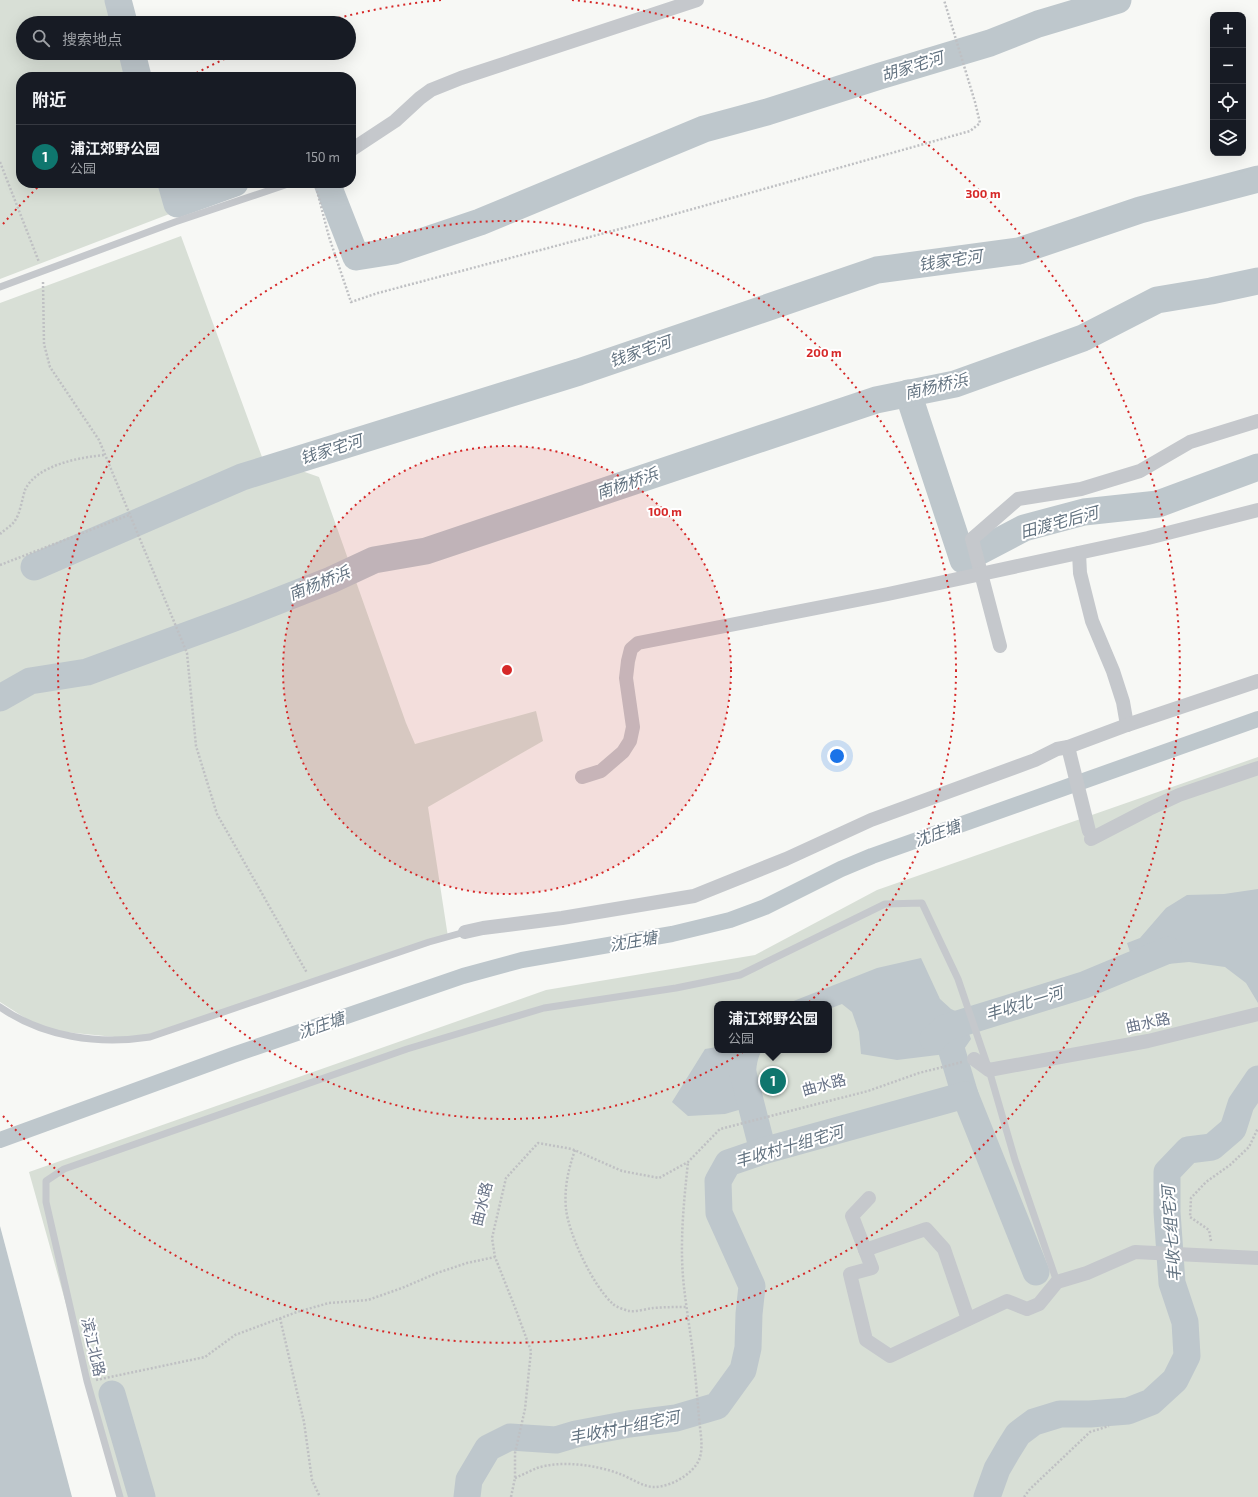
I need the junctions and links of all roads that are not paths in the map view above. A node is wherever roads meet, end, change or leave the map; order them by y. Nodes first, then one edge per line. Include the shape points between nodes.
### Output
1 (697, 0) edge
2 (682, 2) edge
3 (356, 147) edge
4 (276, 188) edge
5 (0, 287) edge
6 (1258, 421) edge
7 (1258, 510) edge
8 (1080, 553) junction
9 (979, 571) junction
10 (1000, 646) dead end
11 (1258, 680) edge
12 (1127, 724) junction
13 (1068, 750) junction
14 (1258, 768) edge
15 (582, 776) dead end
16 (465, 932) joint
17 (0, 1007) edge
18 (1258, 1014) edge
19 (974, 1059) road end
20 (989, 1070) junction
21 (869, 1198) dead end
22 (865, 1250) junction
23 (1258, 1258) edge
24 (1057, 1282) junction
25 (968, 1319) junction
26 (120, 1497) edge

1 - 2 street
2 - 3 street via 437,88 420,98 395,121
4 - 5 lane via 175,222
6 - 9 street via 1190,442 1140,471 1081,489 1018,499 972,539
7 - 8 street
8 - 9 street
8 - 12 street via 1080,573 1092,621 1113,671
9 - 10 street
9 - 15 street via 888,594 638,643 631,649 626,678 633,727 630,741 623,752 601,770
11 - 12 street
12 - 13 street
13 - 14 street via 1090,835 1179,795
13 - 16 street via 1057,749 1035,760 871,820 786,859 694,896
16 - 17 lane via 150,1037 105,1040 68,1036 26,1023
18 - 20 street, 曲水路 via 1148,1041
19 - 20 street
20 - 24 lane via 1015,1160
20 - 26 lane, 滨江北路 via 958,979 922,903 885,904 740,975 676,988 544,1008 407,1049 64,1169 46,1181 46,1202 87,1381
21 - 22 street via 852,1216
22 - 25 street via 926,1229 944,1248
22 - 25 street via 872,1268 850,1274 866,1340 890,1356
23 - 24 street via 1135,1252 1087,1273
24 - 25 street via 1039,1304 1027,1309 1007,1301

